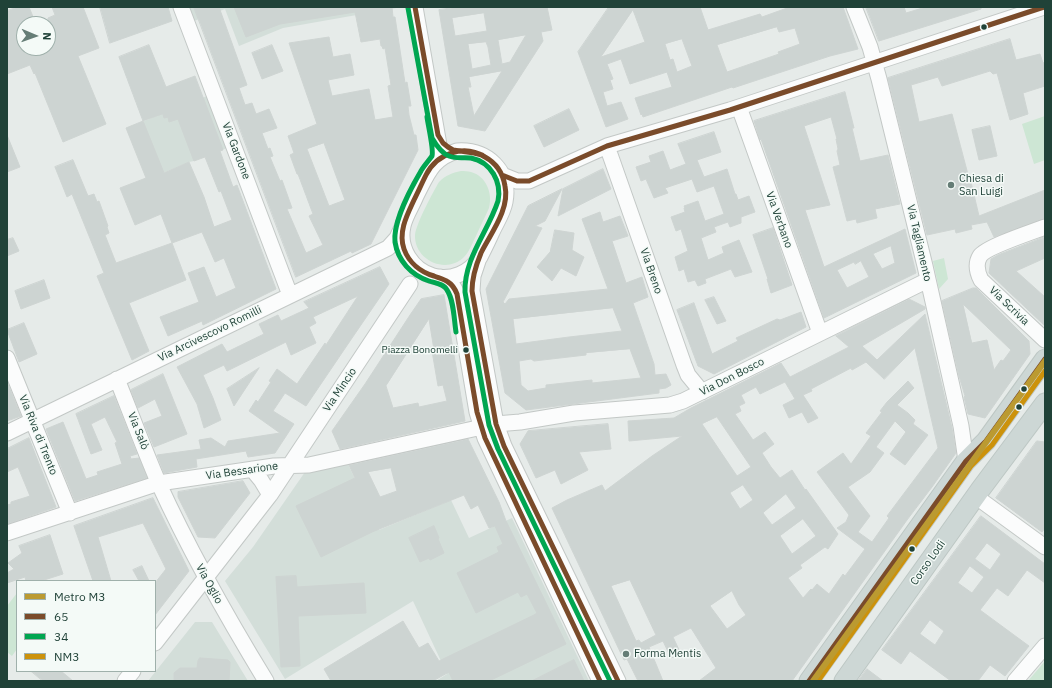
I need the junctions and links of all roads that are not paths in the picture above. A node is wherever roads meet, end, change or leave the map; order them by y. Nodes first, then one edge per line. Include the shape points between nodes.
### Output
1 (181, 7) edge
2 (415, 7) edge
3 (854, 7) edge
4 (1044, 7) edge
5 (1020, 11) edge
6 (874, 62) junction
7 (739, 106) junction
8 (438, 135) junction
9 (607, 146) junction
10 (458, 152) junction
11 (439, 159) junction
12 (502, 175) junction
13 (403, 225) junction
14 (1045, 227) edge
15 (479, 258) junction
16 (411, 262) junction
17 (440, 277) junction
18 (928, 280) junction
19 (410, 284) junction
20 (290, 295) junction
21 (820, 333) junction
22 (1045, 340) edge
23 (7, 358) edge
24 (1045, 359) edge
25 (117, 380) junction
26 (702, 392) junction
27 (1045, 403) edge
28 (33, 421) junction
29 (520, 422) junction
30 (496, 424) junction
31 (481, 426) junction
32 (961, 426) junction
33 (7, 433) edge
34 (986, 441) junction
35 (1013, 445) junction
36 (504, 446) junction
37 (966, 461) junction
38 (290, 466) junction
39 (252, 469) junction
40 (159, 483) junction
41 (944, 493) junction
42 (270, 495) junction
43 (975, 496) junction
44 (70, 513) junction
45 (7, 533) edge
46 (1045, 548) edge
47 (206, 578) junction
48 (156, 642) edge
49 (1045, 646) edge
50 (132, 672) edge
51 (125, 681) edge
52 (266, 681) edge
53 (600, 681) edge
54 (618, 681) edge
55 (809, 681) edge
56 (844, 681) edge
57 (1015, 681) edge

1 - 20 street, Via Gardone
2 - 8 street
3 - 6 street, Via Tagliamento
4 - 5 street
5 - 6 street
6 - 7 street
6 - 18 street, Via Tagliamento
7 - 9 street
7 - 21 street, Via Verbano
8 - 10 street via 445,145
8 - 11 street
9 - 12 street via 529,181 517,181
9 - 26 street, Via Breno via 686,370
10 - 11 street
10 - 12 street via 469,151 483,155 493,162
11 - 13 street via 426,175
12 - 15 street via 506,188 504,206
13 - 16 street via 403,246
13 - 20 street, Via Arcivescovo Romilli via 399,235 388,248
14 - 22 street, Via Scrivia via 990,249 978,262 981,280
15 - 17 street via 473,266 462,273 452,277
15 - 30 street via 473,276 472,291
16 - 17 street via 427,274
16 - 19 street, Via Mincio
17 - 19 street via 416,280
17 - 31 street via 451,284 457,294
18 - 21 street, Via Don Bosco
18 - 32 street, Via Tagliamento
19 - 38 street, Via Mincio
20 - 25 street, Via Arcivescovo Romilli
21 - 26 street, Via Don Bosco
23 - 28 street, Via Riva di Trento
24 - 34 main road
25 - 28 street, Via Arcivescovo Romilli
25 - 40 street, Via Salò
26 - 29 street, Via Don Bosco via 670,406 574,413
27 - 35 main road, Corso Lodi
28 - 33 street, Via Arcivescovo Romilli
28 - 44 street, Via Riva di Trento
29 - 30 street, Via Don Bosco
29 - 36 street
30 - 31 street, Via Don Bosco
30 - 36 street
31 - 38 street, Via Bessarione via 309,465
31 - 53 street
32 - 34 street
32 - 37 street, Via Tagliamento
34 - 35 main road
34 - 37 main road
35 - 43 main road, Corso Lodi
36 - 54 street
37 - 41 main road
38 - 39 street, Via Bessarione
38 - 42 street, Via Mincio
39 - 40 street, Via Bessarione
39 - 42 street
40 - 44 street, Via Bessarione
40 - 47 street, Via Oglio
41 - 43 main road
41 - 55 main road
42 - 47 street, Via Mincio
43 - 46 street
43 - 56 main road, Corso Lodi
44 - 45 street, Via Bessarione
47 - 48 street, Via Mincio
47 - 52 street, Via Oglio
49 - 57 street
50 - 51 street

